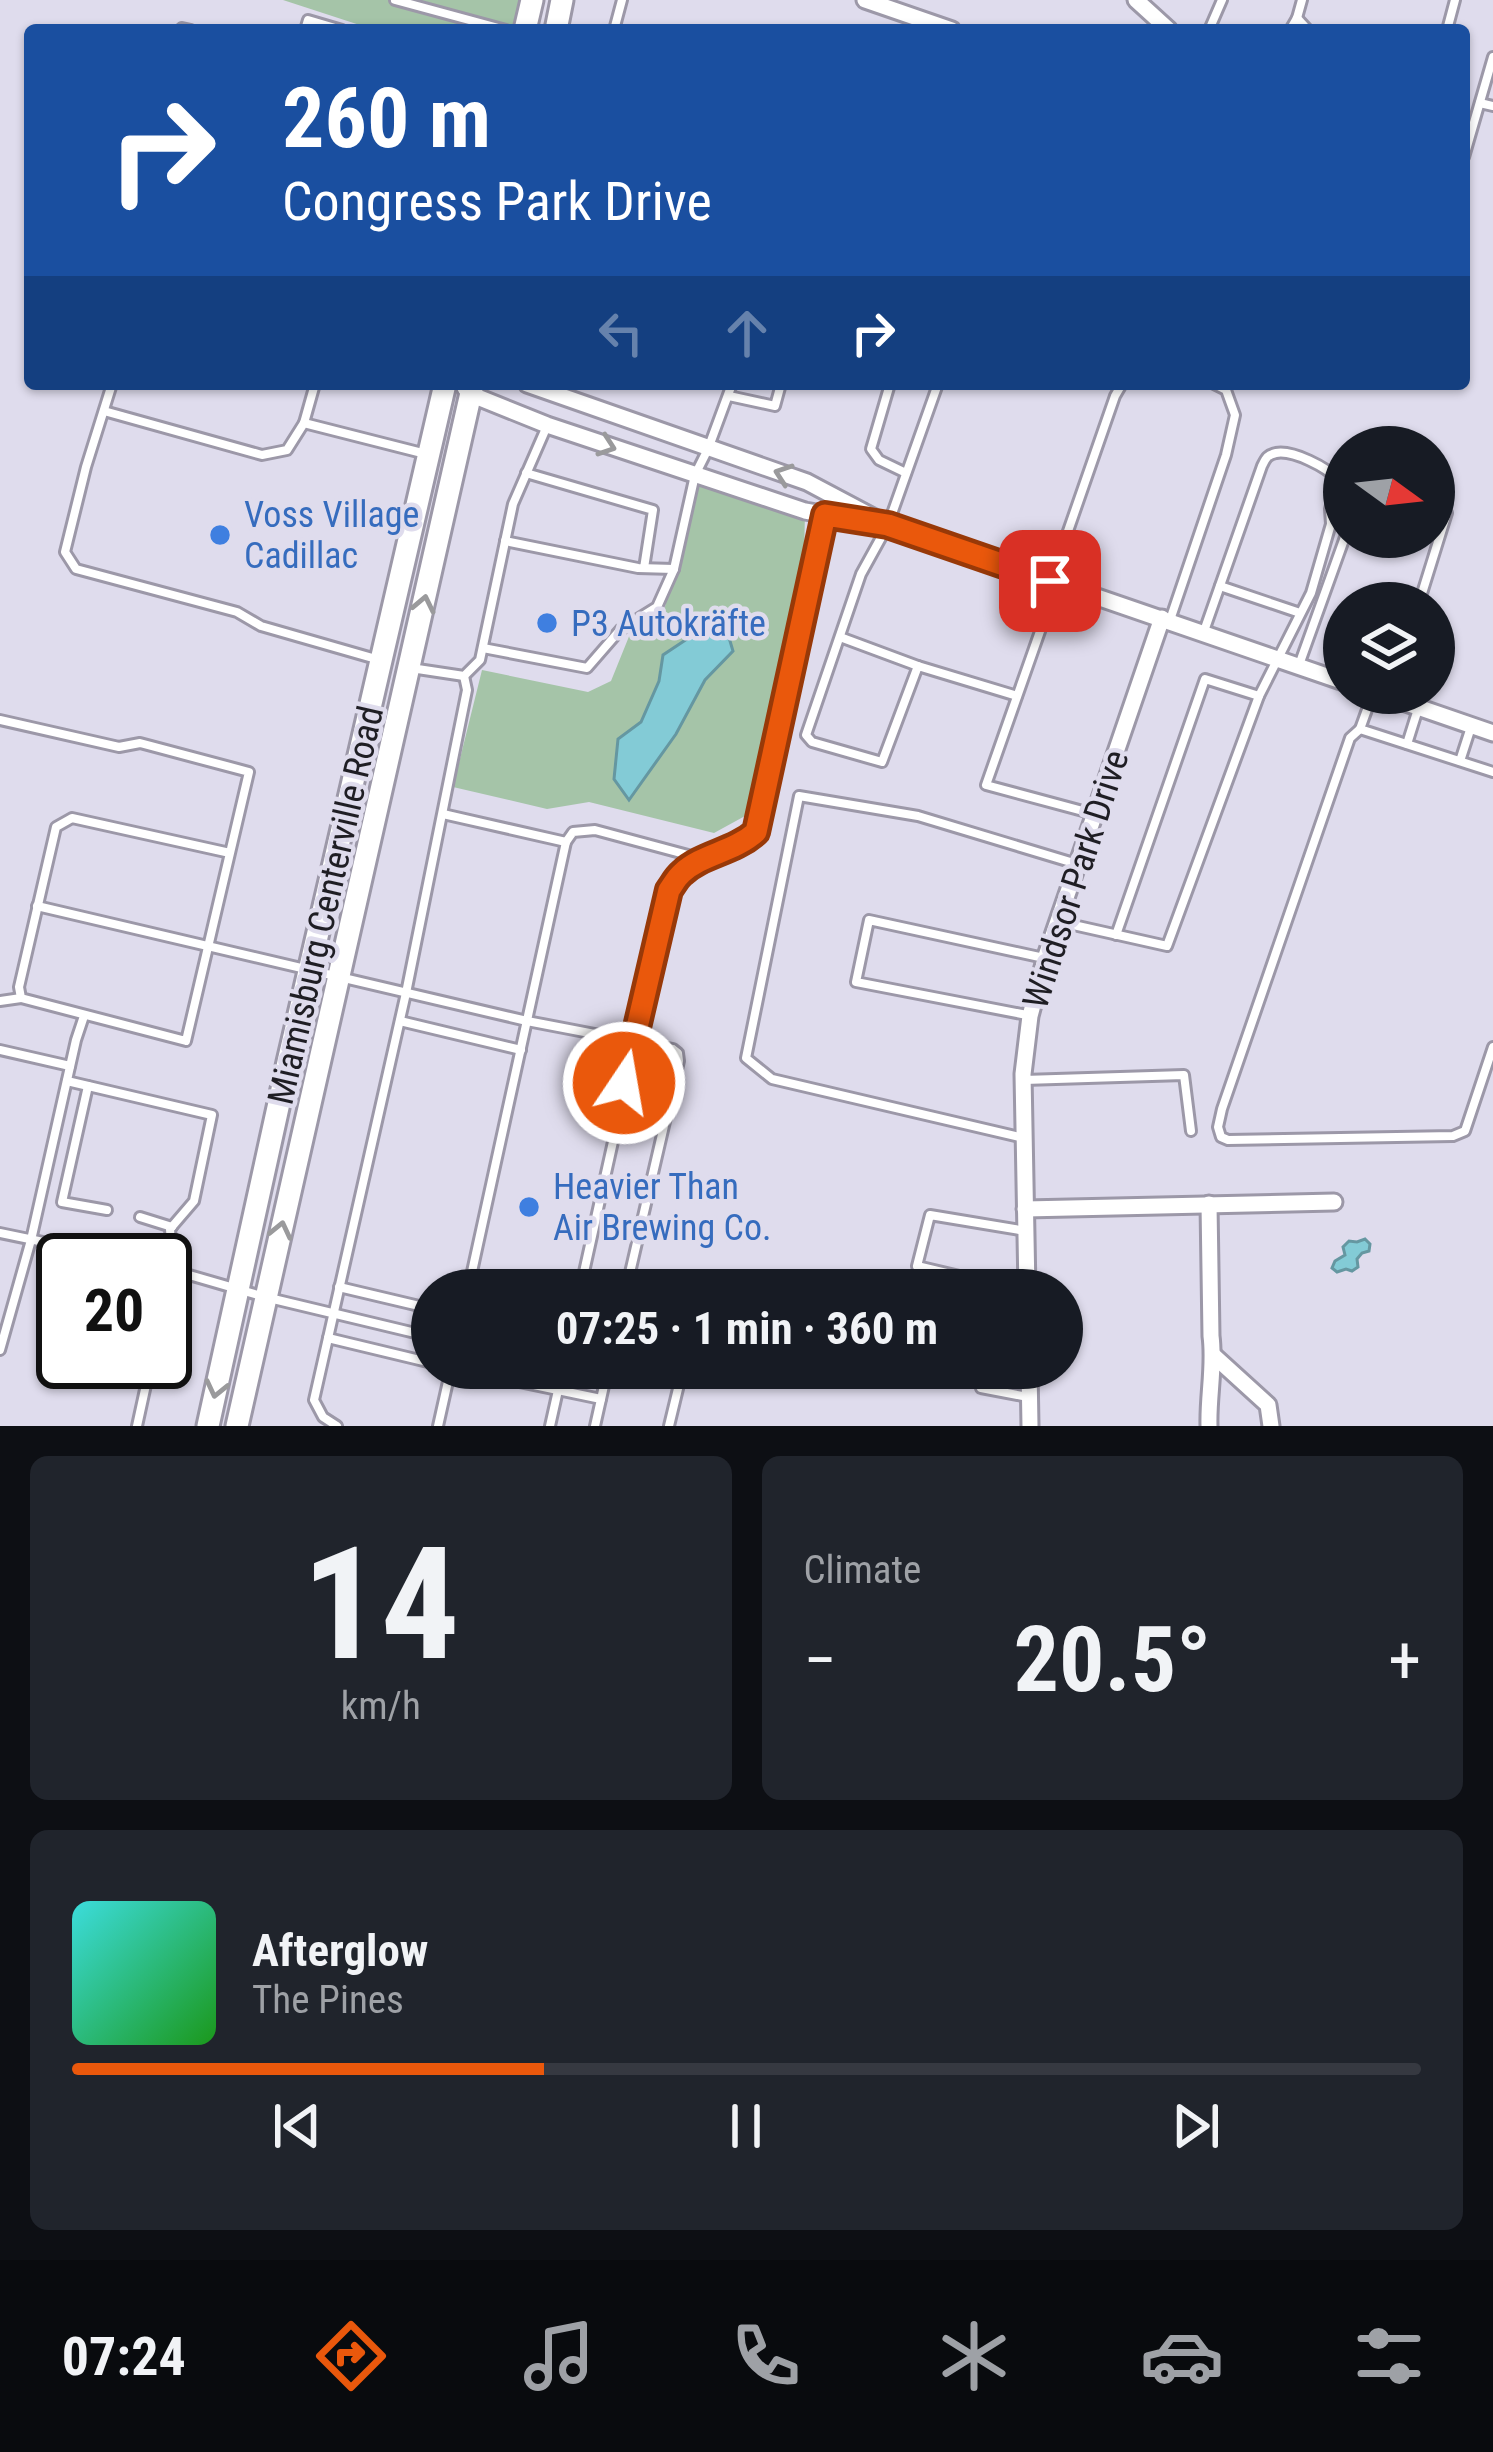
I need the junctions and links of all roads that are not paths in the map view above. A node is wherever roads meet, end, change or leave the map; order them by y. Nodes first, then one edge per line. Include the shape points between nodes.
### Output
1 (395, 0) edge
2 (866, 0) edge
3 (1136, 0) edge
4 (1302, 0) edge
5 (1297, 18) junction
6 (484, 24) edge
7 (935, 24) edge
8 (1158, 24) edge
9 (1294, 24) edge
10 (1303, 24) edge
11 (1493, 57) edge
12 (1480, 103) junction
13 (1493, 106) edge
14 (1470, 137) edge
15 (110, 390) edge
16 (313, 390) edge
17 (444, 390) edge
18 (467, 390) edge
19 (474, 390) edge
20 (544, 390) edge
21 (730, 390) edge
22 (779, 390) edge
23 (888, 390) edge
24 (936, 390) edge
25 (1118, 390) edge
26 (1226, 390) edge
27 (729, 396) junction
28 (104, 411) junction
29 (304, 423) junction
30 (547, 425) junction
31 (708, 448) junction
32 (428, 454) junction
33 (526, 473) junction
34 (906, 473) junction
35 (695, 475) junction
36 (832, 494) junction
37 (825, 515) junction
38 (888, 525) junction
39 (505, 541) junction
40 (1338, 558) edge
41 (644, 568) junction
42 (674, 568) junction
43 (1053, 582) junction
44 (1220, 586) junction
45 (1300, 613) junction
46 (1166, 620) junction
47 (1203, 634) junction
48 (840, 637) junction
49 (483, 647) junction
50 (1276, 658) junction
51 (382, 661) junction
52 (917, 665) junction
53 (1299, 666) junction
54 (410, 668) junction
55 (1323, 675) edge
56 (464, 676) junction
57 (1017, 696) junction
58 (1259, 696) junction
59 (1369, 714) edge
60 (1417, 714) edge
61 (1440, 714) edge
62 (0, 720) edge
63 (1472, 725) junction
64 (1360, 728) junction
65 (1493, 733) edge
66 (1407, 744) junction
67 (1460, 761) junction
68 (1493, 772) edge
69 (443, 814) junction
70 (1095, 814) junction
71 (566, 842) junction
72 (230, 853) junction
73 (705, 859) junction
74 (1078, 865) junction
75 (37, 906) junction
76 (1058, 922) junction
77 (1116, 934) junction
78 (208, 946) junction
79 (1046, 958) junction
80 (310, 971) junction
81 (339, 978) junction
82 (406, 993) junction
83 (21, 998) junction
84 (0, 1000) edge
85 (84, 1016) junction
86 (1030, 1016) junction
87 (399, 1021) junction
88 (527, 1022) junction
89 (633, 1041) junction
90 (1493, 1047) edge
91 (0, 1050) edge
92 (520, 1050) junction
93 (70, 1066) junction
94 (1023, 1080) junction
95 (67, 1081) junction
96 (88, 1086) junction
97 (1191, 1131) dead end
98 (1024, 1138) junction
99 (1334, 1202) dead end
100 (1209, 1204) junction
101 (1025, 1209) junction
102 (107, 1210) dead end
103 (140, 1216) dead end
104 (172, 1227) junction
105 (1026, 1231) junction
106 (0, 1233) edge
107 (170, 1233) edge
108 (32, 1240) junction
109 (36, 1241) edge
110 (473, 1269) edge
111 (584, 1269) edge
112 (631, 1269) edge
113 (930, 1269) edge
114 (1024, 1269) edge
115 (192, 1276) edge
116 (339, 1287) junction
117 (238, 1289) junction
118 (266, 1297) junction
119 (411, 1304) edge
120 (333, 1312) junction
121 (411, 1332) edge
122 (328, 1338) junction
123 (0, 1351) edge
124 (1214, 1354) junction
125 (411, 1358) edge
126 (145, 1389) edge
127 (447, 1389) edge
128 (549, 1389) edge
129 (603, 1389) edge
130 (678, 1389) edge
131 (987, 1389) edge
132 (1029, 1389) edge
133 (558, 1391) junction
134 (1029, 1397) junction
135 (601, 1399) junction
136 (137, 1426) edge
137 (208, 1426) edge
138 (237, 1426) edge
139 (337, 1426) edge
140 (438, 1426) edge
141 (550, 1426) edge
142 (595, 1426) edge
143 (669, 1426) edge
144 (1030, 1426) edge
145 (1209, 1426) edge
146 (1271, 1426) edge

1 - 6 lane
2 - 7 street
3 - 8 street
4 - 5 lane
5 - 9 lane
5 - 10 lane
11 - 12 lane
12 - 13 lane
12 - 14 lane
15 - 28 lane
16 - 29 lane
17 - 32 main road, Miamisburg Centerville Road
54 -> 18 main road, Miamisburg Centerville Road
19 - 30 street
20 - 31 street
21 - 27 lane
22 - 27 lane via 775,406
23 - 34 lane via 871,449
24 - 34 lane
25 - 43 lane
26 - 46 lane via 1235,415 1226,455
27 - 31 lane
28 - 29 lane via 262,455 287,450
28 - 51 lane via 65,552 76,568
29 - 32 lane
30 - 33 lane
30 -> 35 street
31 - 35 lane
36 -> 31 street
32 - 51 main road, Miamisburg Centerville Road
33 - 39 lane
33 - 41 lane via 653,510
34 - 38 lane
35 - 37 street
35 - 42 lane
36 - 37 lane
36 - 38 street
37 - 38 street
37 - 73 lane via 756,832
38 - 43 street
38 - 48 lane
39 - 41 lane
39 - 49 lane
40 - 53 lane
41 - 42 lane
42 - 49 lane via 657,608 620,630 587,668
43 - 46 street
43 - 57 lane
44 - 45 lane
44 - 45 lane via 1268,457 1279,452 1324,466 1338,480 1331,524
44 - 47 lane
45 - 50 lane
46 - 47 street
46 - 70 street, Windsor Park Drive
47 - 50 street
48 - 52 lane
48 - 52 lane via 806,736 812,742 882,762
49 - 56 lane
50 - 53 street
50 - 58 lane
51 - 54 main road
51 - 80 main road, Miamisburg Centerville Road
52 - 57 lane
53 - 55 street
54 - 56 lane
54 - 81 main road, Miamisburg Centerville Road
56 - 69 lane
57 - 70 lane via 986,785
58 - 77 lane via 1166,946
58 - 77 lane via 1204,679
59 - 64 lane
60 - 66 lane
61 - 63 street
62 - 72 lane via 119,747 140,743 249,772
63 - 65 street
63 - 67 lane
64 - 66 lane
64 - 90 lane via 1222,1109 1221,1137 1453,1136 1465,1131
66 - 67 lane
67 - 68 lane
69 - 71 lane
69 - 82 lane
70 - 74 street, Windsor Park Drive
71 - 73 lane via 573,832 595,830
71 - 88 lane
72 - 75 lane via 72,818 56,826
72 - 78 lane
73 - 89 lane via 669,890
74 - 76 street, Windsor Park Drive
74 - 98 lane via 918,816 800,796 746,1058 772,1079
75 - 78 lane
75 - 83 lane
76 - 77 lane
76 - 79 street, Windsor Park Drive
78 - 80 lane
78 - 85 lane via 186,1041
79 - 86 street, Windsor Park Drive
79 - 86 lane via 869,920 856,982
80 - 81 lane
80 - 117 main road, Miamisburg Centerville Road
81 - 82 lane
118 -> 81 main road, Miamisburg Centerville Road
82 - 87 lane
82 - 88 lane
83 - 84 lane
83 - 85 lane
85 - 93 lane
86 - 94 street, Windsor Park Drive
87 - 92 lane
87 - 116 lane
88 - 89 lane
88 - 92 lane
89 - 111 lane
89 - 112 lane via 673,1049 679,1061
91 - 93 lane
92 - 110 lane
93 - 95 lane
94 - 97 lane via 1184,1075
94 - 98 street, Windsor Park Drive
95 - 96 lane
95 - 108 lane
96 - 102 lane via 62,1202
96 - 104 lane via 212,1115 194,1202
98 - 101 street, Windsor Park Drive
99 - 100 street
100 - 101 street
100 - 124 street
101 - 105 street, Windsor Park Drive
103 - 104 lane
104 - 107 lane
105 - 113 lane via 930,1215 917,1266
105 - 114 street, Windsor Park Drive
106 - 108 lane
108 - 109 lane
108 - 123 lane
115 - 117 lane
116 - 119 lane
116 - 120 lane
117 - 118 lane
117 -> 137 main road, Miamisburg Centerville Road
118 - 120 lane
118 - 138 main road, Miamisburg Centerville Road
120 - 121 lane
120 - 122 lane
122 - 125 lane
122 - 139 lane via 314,1400
124 - 145 street
124 - 146 street via 1268,1405
126 - 136 lane
127 - 140 lane
128 - 133 lane
129 - 135 lane
130 - 143 lane
131 - 134 lane
132 - 134 street
133 - 135 lane
133 - 141 lane
134 - 144 street
135 - 142 lane

